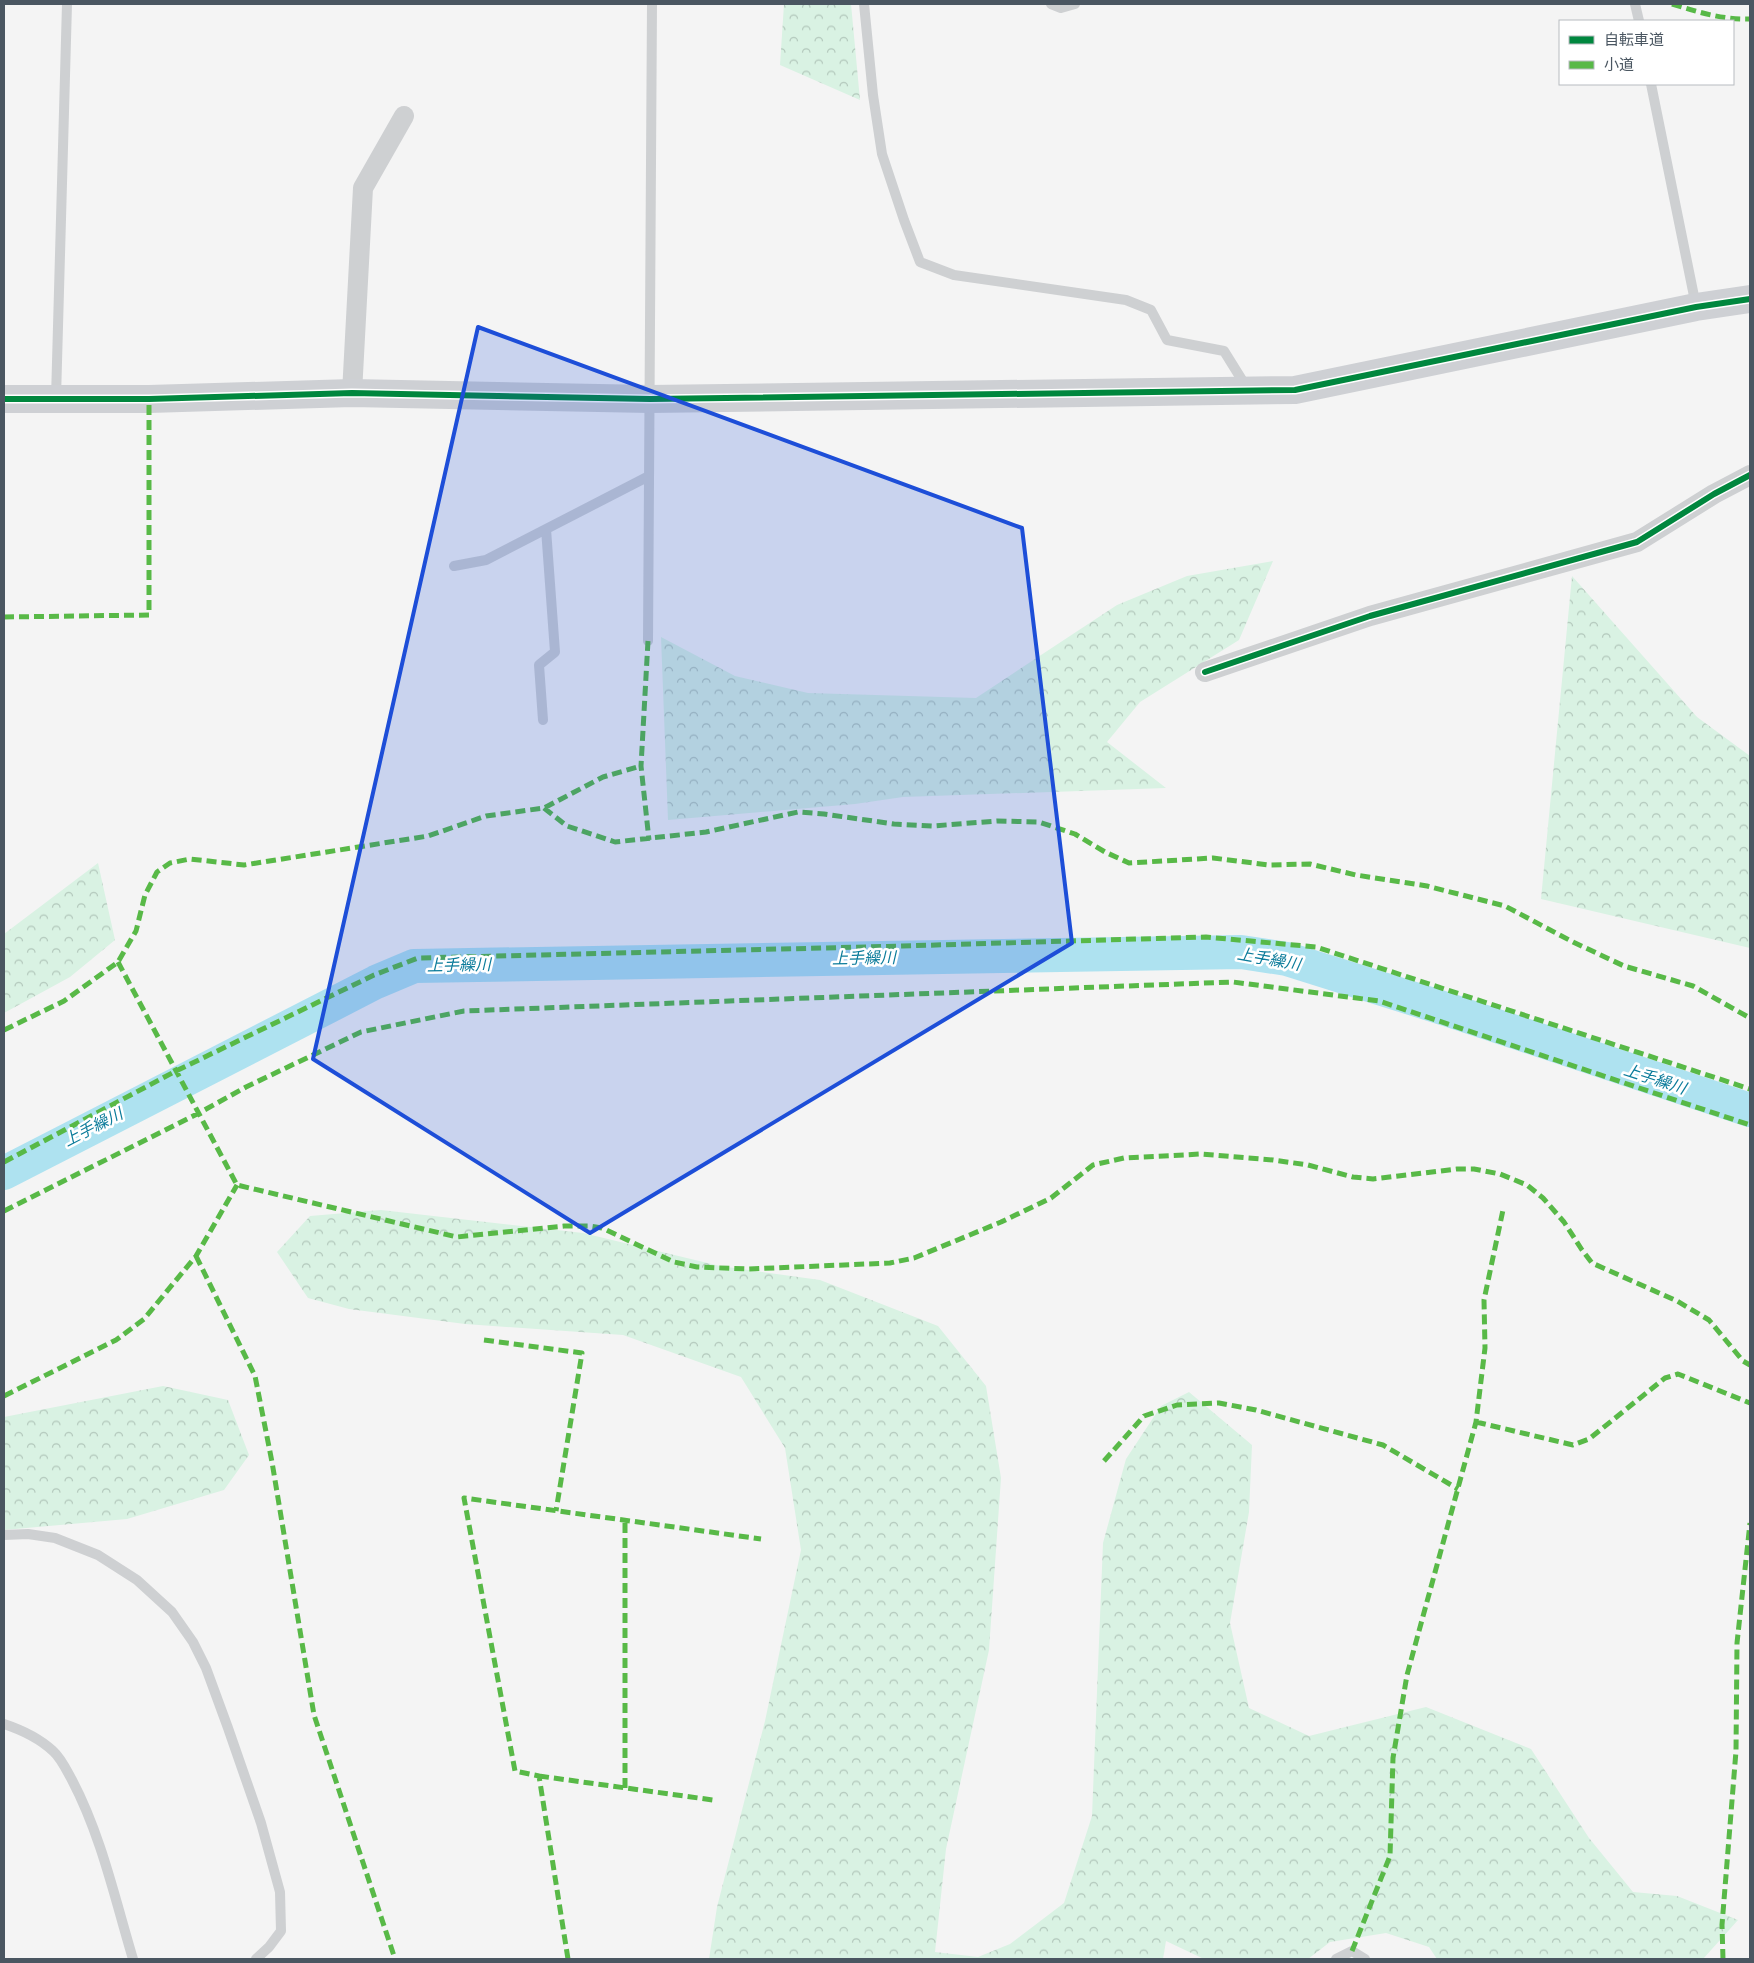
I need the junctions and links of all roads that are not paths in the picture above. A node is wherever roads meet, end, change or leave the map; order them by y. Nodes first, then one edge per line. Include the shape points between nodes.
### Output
1 (67, 4) edge
2 (652, 4) edge
3 (864, 4) edge
4 (1050, 4) edge
5 (1075, 4) edge
6 (1635, 4) edge
7 (1639, 20) edge
8 (1651, 85) edge
9 (404, 116) dead end
10 (1750, 299) edge
11 (1696, 308) junction
12 (1248, 390) junction
13 (352, 393) junction
14 (4, 399) edge
15 (56, 399) junction
16 (650, 400) junction
17 (649, 476) junction
18 (1750, 476) edge
19 (546, 529) junction
20 (454, 566) dead end
21 (648, 641) dead end
22 (1205, 672) dead end
23 (543, 720) dead end
24 (4, 1536) edge
25 (4, 1724) edge
26 (132, 1959) edge
27 (256, 1959) edge
28 (1336, 1959) edge
29 (1365, 1959) edge

1 - 15 lane
2 - 16 lane
3 - 12 lane via 882,154 920,262 954,275 1126,300 1151,310 1167,340 1224,351
4 - 5 lane via 1061,8
6 - 7 lane
8 - 11 lane
9 - 13 street via 363,188
10 - 11 street
11 - 12 street via 1295,390
12 - 16 street
13 - 15 street
13 - 16 street
14 - 15 street
16 - 17 lane
17 - 19 lane
17 - 21 lane
18 - 22 street via 1714,494 1637,542 1370,616
19 - 20 lane via 486,560
19 - 23 lane via 555,652 539,664
24 - 27 lane via 28,1534 55,1538 98,1555 138,1580 172,1612 193,1642 206,1668 237,1754 280,1892 281,1931
25 - 26 lane via 24,1731 54,1752 68,1774 85,1806
28 - 29 lane via 1352,1950

